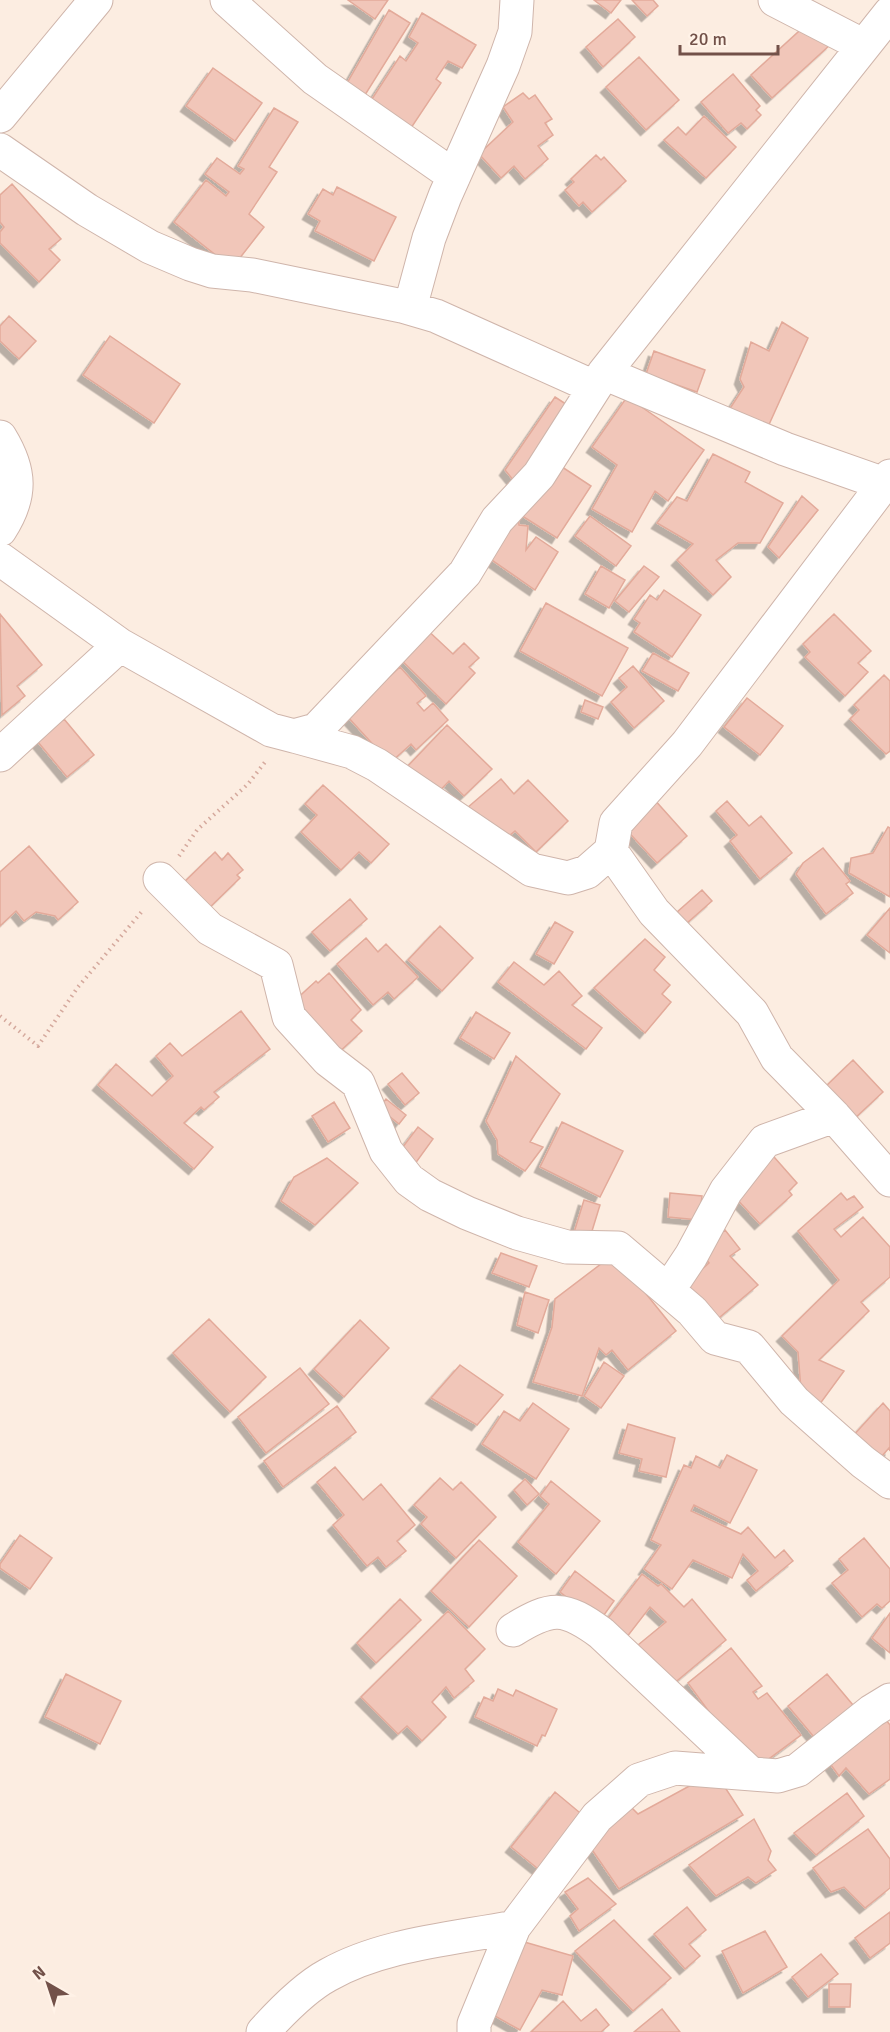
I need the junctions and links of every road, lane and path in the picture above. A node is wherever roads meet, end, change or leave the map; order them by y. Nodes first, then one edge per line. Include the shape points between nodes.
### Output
1 (96, 0) edge
2 (227, 0) edge
3 (517, 0) edge
4 (775, 0) edge
5 (890, 13) edge
6 (862, 45) junction
7 (0, 116) edge
8 (0, 150) edge
9 (454, 176) junction
10 (410, 308) junction
11 (599, 380) junction
12 (0, 437) edge
13 (887, 482) edge
14 (0, 530) edge
15 (0, 559) edge
16 (120, 645) junction
17 (294, 736) junction
18 (0, 755) edge
19 (611, 851) junction
20 (160, 879) dead end
21 (834, 1116) junction
22 (890, 1180) edge
23 (669, 1289) junction
24 (890, 1482) edge
25 (513, 1630) dead end
26 (890, 1700) edge
27 (750, 1773) junction
28 (514, 1927) junction
29 (263, 2032) edge
30 (474, 2032) edge

1 - 7 street
2 - 9 street via 315,79
3 - 9 street via 515,32 503,66
4 - 6 street
5 - 6 street
6 - 11 street
8 - 10 street via 87,210 150,247 190,264
9 - 10 street via 429,238
10 - 11 street
11 - 13 street
11 - 17 street via 539,475 497,520 465,573 333,715 316,730
12 - 14 street via 17,484 12,512
13 - 19 street via 687,744 616,823
15 - 16 street
16 - 17 street via 271,730
16 - 18 street
17 - 19 street via 352,752 377,765 532,870 568,878 587,872
19 - 21 street via 654,912 752,1013 777,1058
20 - 23 street via 210,929 276,965 289,1017 328,1060 358,1083 386,1151 409,1180 448,1204 517,1233 567,1247 618,1248
21 - 22 street
21 - 23 street via 765,1141 726,1191
23 - 24 street via 714,1338 749,1347 794,1401
25 - 27 street via 537,1615 557,1610 578,1616
26 - 27 street via 798,1770 778,1776
27 - 28 street via 675,1768 639,1780 597,1817
28 - 29 street via 385,1952 327,1975
28 - 30 street

